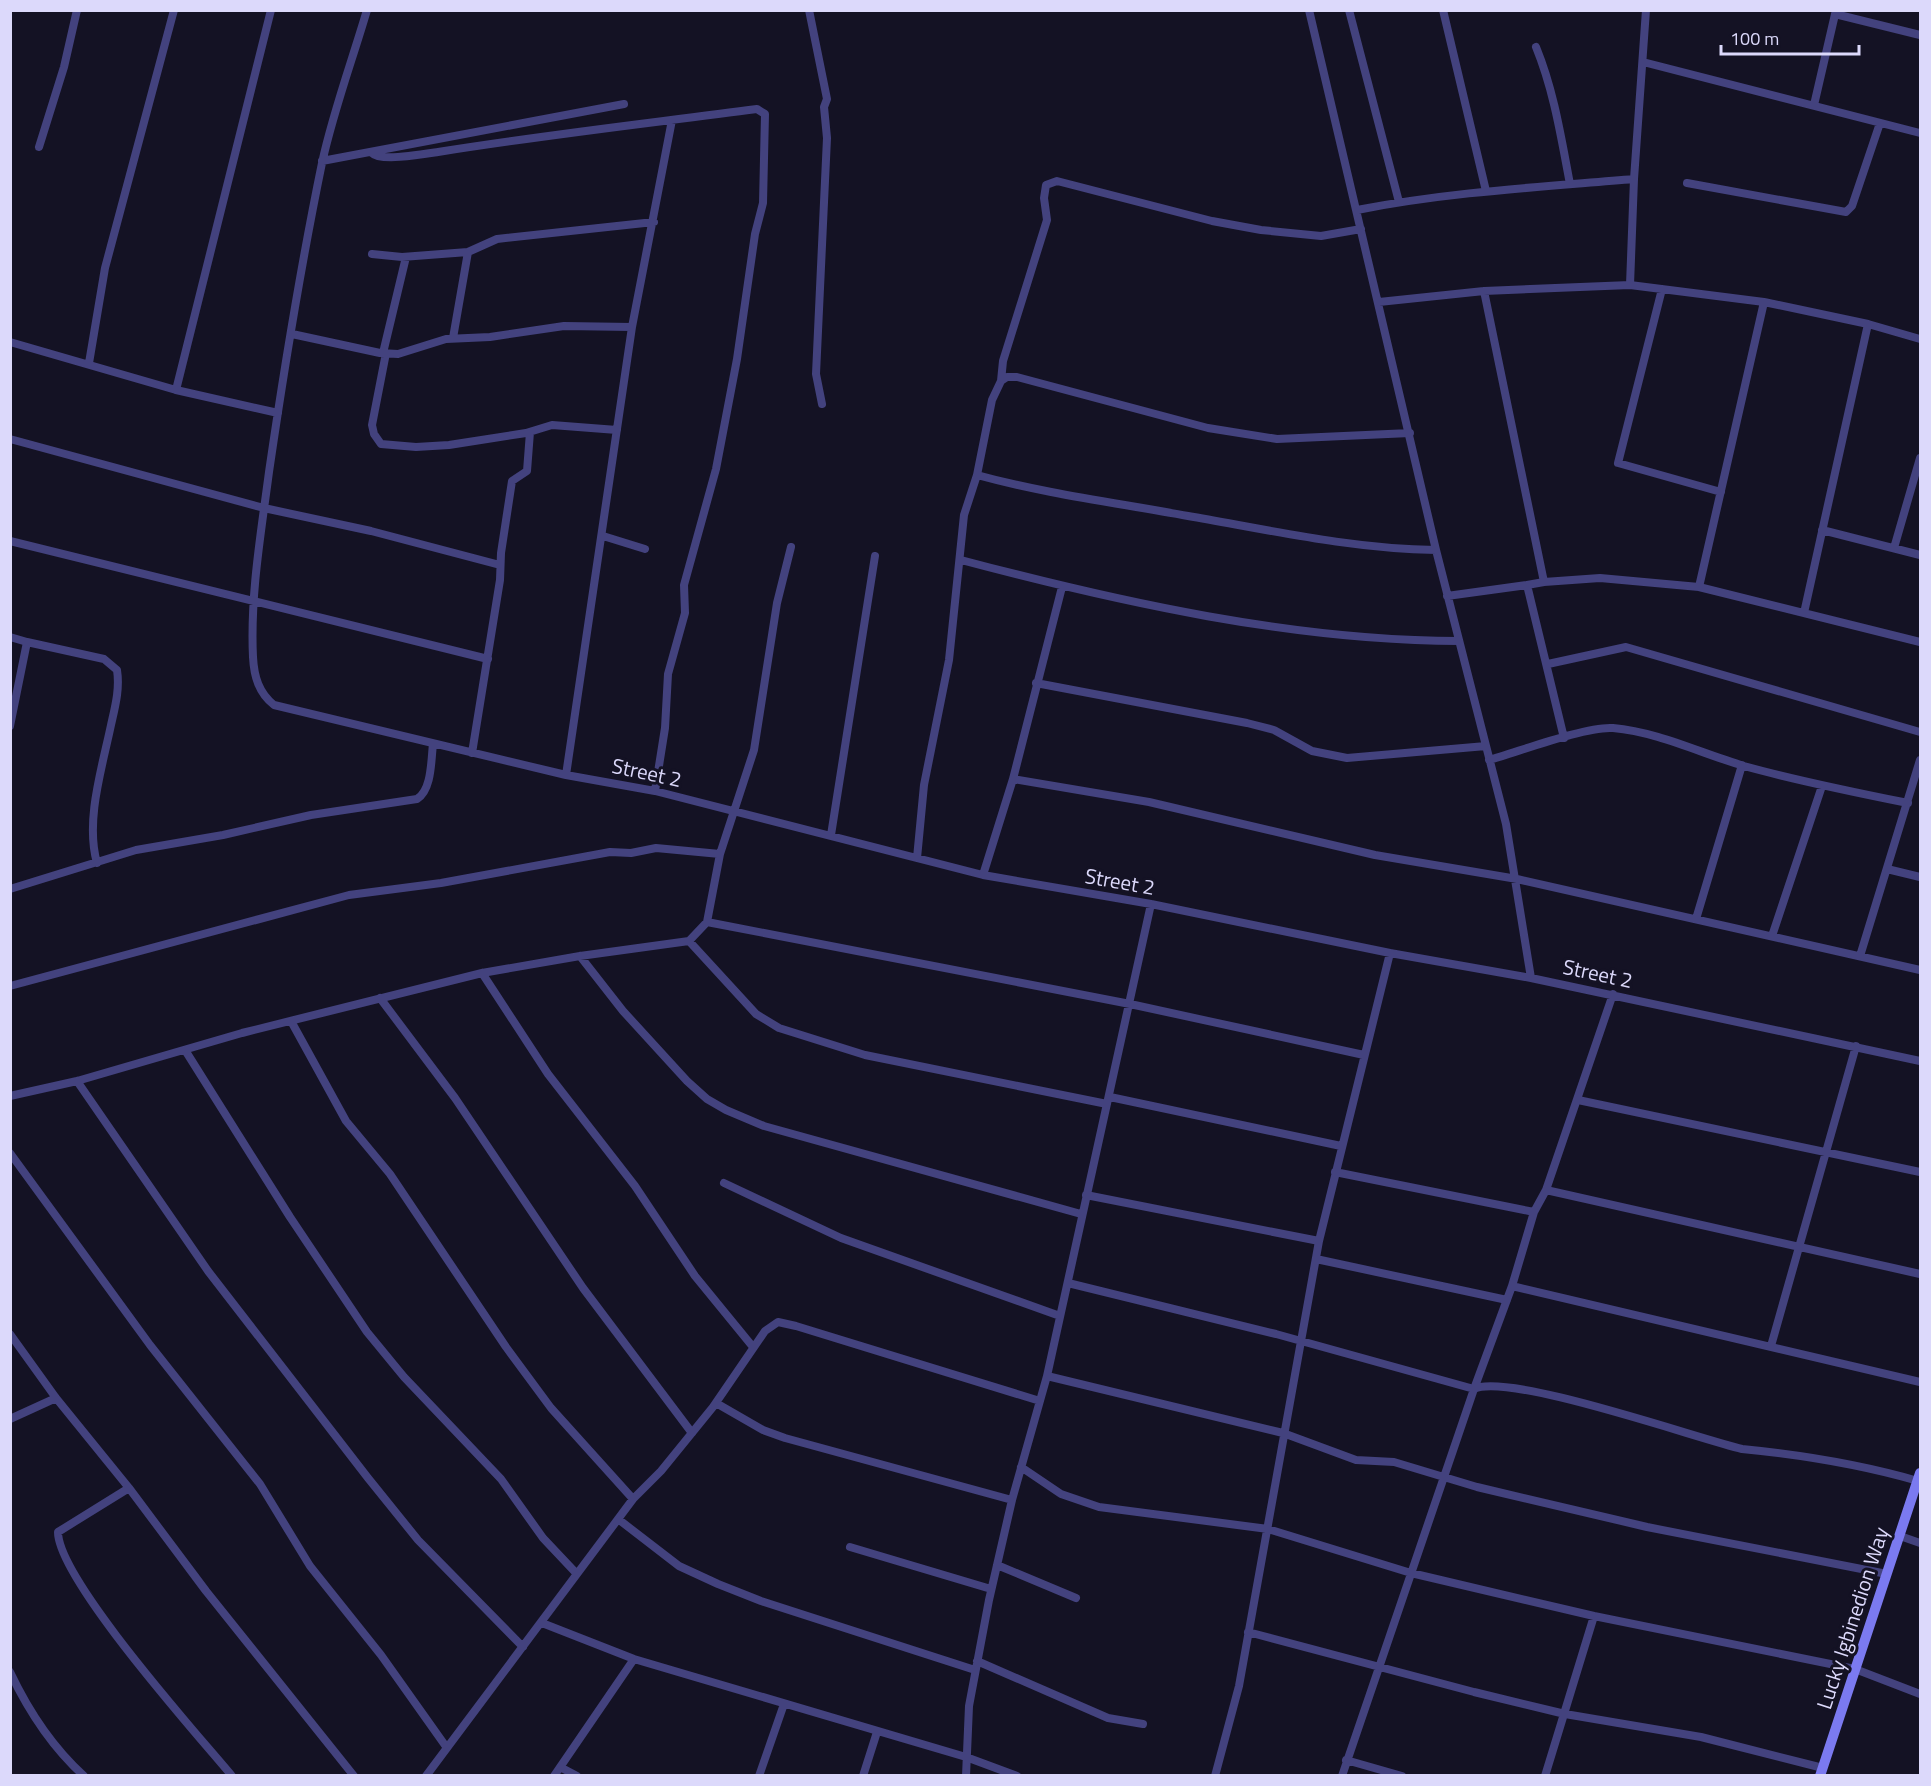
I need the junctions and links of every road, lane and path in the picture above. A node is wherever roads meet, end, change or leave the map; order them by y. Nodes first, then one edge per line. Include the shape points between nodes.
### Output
1 (77, 10) edge
2 (174, 10) edge
3 (271, 10) edge
4 (367, 10) edge
5 (809, 10) edge
6 (1309, 10) edge
7 (1349, 10) edge
8 (1443, 10) edge
9 (1646, 10) edge
10 (1835, 12) edge
11 (1920, 35) edge
12 (1536, 47) dead end
13 (1643, 62) junction
14 (624, 104) dead end
15 (1814, 105) junction
16 (672, 120) junction
17 (1880, 123) junction
18 (1920, 133) edge
19 (39, 147) dead end
20 (372, 153) junction
21 (322, 161) junction
22 (1634, 179) junction
23 (1688, 183) dead end
24 (1570, 184) junction
25 (1486, 191) junction
26 (1400, 202) junction
27 (1357, 210) junction
28 (654, 222) junction
29 (1361, 230) junction
30 (468, 252) junction
31 (372, 254) dead end
32 (406, 257) junction
33 (1630, 285) junction
34 (1662, 288) junction
35 (1484, 291) junction
36 (1379, 302) junction
37 (1764, 302) junction
38 (1868, 324) junction
39 (632, 327) junction
40 (292, 334) junction
41 (453, 338) junction
42 (1920, 339) edge
43 (10, 342) edge
44 (384, 353) junction
45 (89, 363) junction
46 (1001, 381) junction
47 (176, 390) junction
48 (822, 404) dead end
49 (278, 413) junction
50 (618, 430) junction
51 (530, 432) junction
52 (1410, 433) junction
53 (10, 439) edge
54 (1920, 458) edge
55 (977, 476) junction
56 (1721, 492) junction
57 (264, 508) junction
58 (1822, 530) junction
59 (603, 536) junction
60 (10, 541) edge
61 (791, 546) dead end
62 (1894, 548) junction
63 (645, 549) dead end
64 (1436, 550) junction
65 (1920, 555) edge
66 (875, 556) dead end
67 (961, 560) junction
68 (500, 565) junction
69 (1544, 582) junction
70 (1527, 585) junction
71 (1062, 587) junction
72 (1699, 587) junction
73 (1447, 596) junction
74 (254, 601) junction
75 (1804, 613) junction
76 (10, 637) edge
77 (1459, 641) junction
78 (27, 642) junction
79 (1920, 642) edge
80 (488, 659) junction
81 (1548, 664) junction
82 (1036, 683) junction
83 (10, 726) edge
84 (1920, 732) edge
85 (1564, 738) junction
86 (433, 744) junction
87 (1486, 746) junction
88 (472, 753) junction
89 (1490, 760) junction
90 (1920, 760) edge
91 (1742, 765) junction
92 (566, 774) junction
93 (1013, 779) junction
94 (1822, 786) junction
95 (655, 791) junction
96 (1908, 803) junction
97 (736, 811) junction
98 (831, 835) junction
99 (720, 855) junction
100 (917, 858) junction
101 (97, 863) junction
102 (1887, 869) junction
103 (983, 875) junction
104 (1920, 877) edge
105 (1517, 879) junction
106 (10, 889) edge
107 (1151, 904) junction
108 (1696, 919) junction
109 (707, 922) junction
110 (1772, 936) junction
111 (689, 941) junction
112 (1389, 953) junction
113 (580, 956) junction
114 (1860, 956) junction
115 (1920, 970) edge
116 (482, 973) junction
117 (1531, 978) junction
118 (10, 986) edge
119 (1613, 994) junction
120 (380, 998) junction
121 (1130, 1004) junction
122 (291, 1021) junction
123 (1856, 1046) junction
124 (185, 1050) junction
125 (1364, 1055) junction
126 (1920, 1061) edge
127 (77, 1081) junction
128 (10, 1096) edge
129 (1578, 1100) junction
130 (1108, 1101) junction
131 (1341, 1146) junction
132 (1826, 1151) junction
133 (10, 1153) edge
134 (1335, 1172) junction
135 (1920, 1172) edge
136 (724, 1183) dead end
137 (1546, 1190) junction
138 (1086, 1195) junction
139 (1534, 1212) junction
140 (1081, 1214) junction
141 (1319, 1241) junction
142 (1799, 1246) junction
143 (1316, 1259) junction
144 (1920, 1274) edge
145 (1068, 1283) junction
146 (1512, 1286) junction
147 (1507, 1300) junction
148 (1060, 1316) junction
149 (10, 1334) edge
150 (1299, 1341) junction
151 (1771, 1346) junction
152 (753, 1347) junction
153 (1047, 1376) junction
154 (1920, 1382) edge
155 (1474, 1389) junction
156 (56, 1398) junction
157 (1040, 1401) junction
158 (716, 1403) junction
159 (10, 1419) edge
160 (692, 1433) junction
161 (1283, 1433) junction
162 (1021, 1467) junction
163 (1919, 1477) edge
164 (1444, 1478) junction
165 (129, 1488) junction
166 (633, 1499) junction
167 (1012, 1500) junction
168 (618, 1519) junction
169 (1268, 1529) junction
170 (1900, 1536) junction
171 (1920, 1543) edge
172 (849, 1547) dead end
173 (997, 1565) junction
174 (576, 1573) junction
175 (1411, 1573) junction
176 (1887, 1574) junction
177 (992, 1588) junction
178 (1076, 1598) dead end
179 (1594, 1616) junction
180 (542, 1623) junction
181 (1248, 1632) junction
182 (523, 1647) junction
183 (634, 1659) junction
184 (976, 1665) junction
185 (1380, 1669) junction
186 (1855, 1669) junction
187 (10, 1672) edge
188 (1920, 1694) edge
189 (784, 1704) junction
190 (1565, 1713) junction
191 (1143, 1724) dead end
192 (877, 1732) junction
193 (447, 1748) junction
194 (966, 1757) junction
195 (1346, 1760) junction
196 (560, 1767) junction
197 (1822, 1772) edge
198 (84, 1776) edge
199 (232, 1776) edge
200 (354, 1776) edge
201 (426, 1776) edge
202 (554, 1776) edge
203 (577, 1776) edge
204 (759, 1776) edge
205 (862, 1776) edge
206 (966, 1776) edge
207 (1017, 1776) edge
208 (1215, 1776) edge
209 (1342, 1776) edge
210 (1402, 1776) edge
211 (1545, 1776) edge

1 - 19 street
2 - 45 street via 105,268
3 - 47 street
4 - 21 street, Street 2
5 - 48 street via 828,99 824,107 816,374
6 - 27 street
7 - 26 street
8 - 25 street
9 - 13 street
10 - 11 street
10 - 15 street
12 - 24 street via 1557,110
13 - 15 street
13 - 22 street
14 - 20 street
15 - 17 street
16 - 20 street via 415,156 383,158
16 - 28 street
16 - 95 street via 762,111 763,203 716,470 684,585 685,613 668,674
17 - 18 street
17 - 23 street via 1852,206 1846,212
20 - 21 street
21 - 40 street, Street 2
22 - 24 street
22 - 33 street
24 - 25 street
25 - 26 street
26 - 27 street
27 - 29 street
28 - 30 street via 497,239
28 - 39 street
29 - 36 street
29 - 46 street via 1299,236 1212,221 1057,181 1046,185 1047,220 1003,362
30 - 32 street
30 - 41 street
31 - 32 street
32 - 44 street
33 - 34 street
33 - 35 street
34 - 37 street
34 - 56 street via 1618,463
35 - 36 street
35 - 69 street
36 - 52 street
37 - 38 street
37 - 56 street
38 - 42 street
38 - 58 street
39 - 41 street via 564,326
39 - 50 street
40 - 44 street
40 - 49 street, Street 2
41 - 44 street via 398,354
43 - 45 street
44 - 51 street via 372,425 381,444 449,445
45 - 47 street
46 - 52 street via 1017,377 1208,428 1277,439
46 - 55 street via 990,410
47 - 49 street
49 - 57 street, Street 2
50 - 51 street via 552,425
50 - 59 street
51 - 68 street via 527,471 512,481
52 - 64 street
53 - 57 street
54 - 62 street
55 - 64 street via 1272,531
55 - 67 street via 964,515
56 - 72 street
57 - 68 street
57 - 74 street, Street 2
58 - 62 street
58 - 75 street
59 - 63 street
59 - 92 street
60 - 74 street
61 - 97 street via 777,603 754,750
62 - 65 street
64 - 73 street
66 - 98 street
67 - 71 street
67 - 100 street via 949,660 924,785
68 - 80 street
69 - 70 street
69 - 72 street via 1600,578
70 - 73 street
70 - 81 street
71 - 77 street via 1310,632 1401,641
71 - 82 street
72 - 75 street
73 - 77 street
74 - 80 street
74 - 86 street, Street 2 via 253,659 259,688 274,705
75 - 79 street
76 - 78 street
77 - 87 street
78 - 83 street
78 - 101 street via 104,659 117,670 117,696 96,806 93,838
80 - 88 street
81 - 84 street via 1626,647
81 - 85 street
82 - 87 street via 1263,726 1329,756 1347,758
82 - 93 street
85 - 89 street
85 - 91 street via 1611,728 1675,742
86 - 88 street, Street 2
86 - 101 street via 426,789 417,799 311,815 136,850
87 - 89 street
88 - 92 street, Street 2
89 - 105 street
90 - 96 street
91 - 94 street
91 - 108 street
92 - 95 street, Street 2
93 - 103 street
93 - 105 street via 1149,802 1376,855
94 - 96 street
94 - 110 street
95 - 97 street, Street 2
96 - 102 street
97 - 98 street, Street 2
97 - 99 street
98 - 100 street, Street 2
99 - 109 street
99 - 118 street via 656,848 610,852 349,896
100 - 103 street, Street 2
101 - 106 street
102 - 104 street
102 - 114 street
103 - 107 street, Street 2
105 - 108 street
105 - 117 street
107 - 112 street, Street 2
107 - 121 street
108 - 110 street
109 - 111 street
109 - 121 street
110 - 114 street
111 - 113 street
111 - 130 street via 756,1014 779,1028 874,1057
112 - 117 street, Street 2
112 - 125 street
113 - 116 street
113 - 140 street via 623,1011 687,1081 726,1110 782,1131
114 - 115 street
116 - 120 street
116 - 152 street via 548,1074 635,1186 695,1276
117 - 119 street, Street 2
119 - 123 street, Street 2
119 - 129 street
120 - 122 street
120 - 160 street via 455,1098 583,1288
121 - 125 street
121 - 130 street
122 - 124 street
122 - 166 street via 346,1121 390,1174 506,1347 551,1408
123 - 126 street, Street 2
123 - 132 street
124 - 127 street
124 - 174 street via 367,1332 501,1479 543,1538
125 - 131 street
127 - 128 street
127 - 182 street via 208,1271 368,1478 418,1540
129 - 132 street
129 - 137 street
130 - 131 street
130 - 138 street
131 - 134 street
132 - 135 street
132 - 142 street
133 - 193 street via 150,1345 260,1484 309,1566 381,1655
134 - 139 street
134 - 141 street
136 - 148 street via 841,1238
137 - 139 street
137 - 142 street
138 - 140 street
138 - 141 street
139 - 146 street
140 - 145 street
141 - 143 street
142 - 144 street
142 - 151 street
143 - 147 street
143 - 150 street
145 - 148 street
145 - 150 street
146 - 147 street
146 - 151 street
147 - 155 street
148 - 153 street
149 - 156 street
150 - 155 street
150 - 161 street
151 - 154 street
152 - 157 street via 771,1325 784,1322
152 - 158 street
153 - 157 street
153 - 161 street
155 - 163 street via 1485,1386 1524,1390 1606,1409 1742,1449 1768,1449
155 - 164 street
156 - 159 street
156 - 165 street
157 - 162 street
158 - 160 street
158 - 167 street via 785,1438
160 - 166 street
161 - 164 street via 1356,1460 1394,1462
161 - 169 street
162 - 167 street
162 - 169 street via 1061,1494 1099,1507
163 - 170 street, Lucky Igbinedion Way
164 - 175 street
164 - 176 street via 1656,1529
165 - 199 street via 58,1532 61,1552 138,1663
165 - 200 street
166 - 168 street
167 - 173 street
168 - 174 street
168 - 184 street via 679,1566 718,1584 761,1601
169 - 175 street
169 - 181 street
170 - 171 street
170 - 176 street, Lucky Igbinedion Way
172 - 177 street
173 - 177 street
173 - 178 street
174 - 180 street
175 - 179 street
175 - 185 street
176 - 186 street, Lucky Igbinedion Way
177 - 184 street
179 - 186 street
179 - 190 street
180 - 182 street
180 - 183 street
181 - 185 street
181 - 208 street via 1239,1686
182 - 193 street
183 - 189 street
183 - 196 street
184 - 191 street via 1108,1718
184 - 194 street
185 - 190 street
185 - 195 street
186 - 188 street
186 - 197 street, Lucky Igbinedion Way
187 - 198 street via 53,1744
189 - 192 street
189 - 204 street
190 - 197 street via 1701,1737
190 - 211 street
192 - 194 street
192 - 205 street
193 - 201 street
194 - 206 street
194 - 207 street
195 - 209 street
195 - 210 street
196 - 202 street
196 - 203 street

